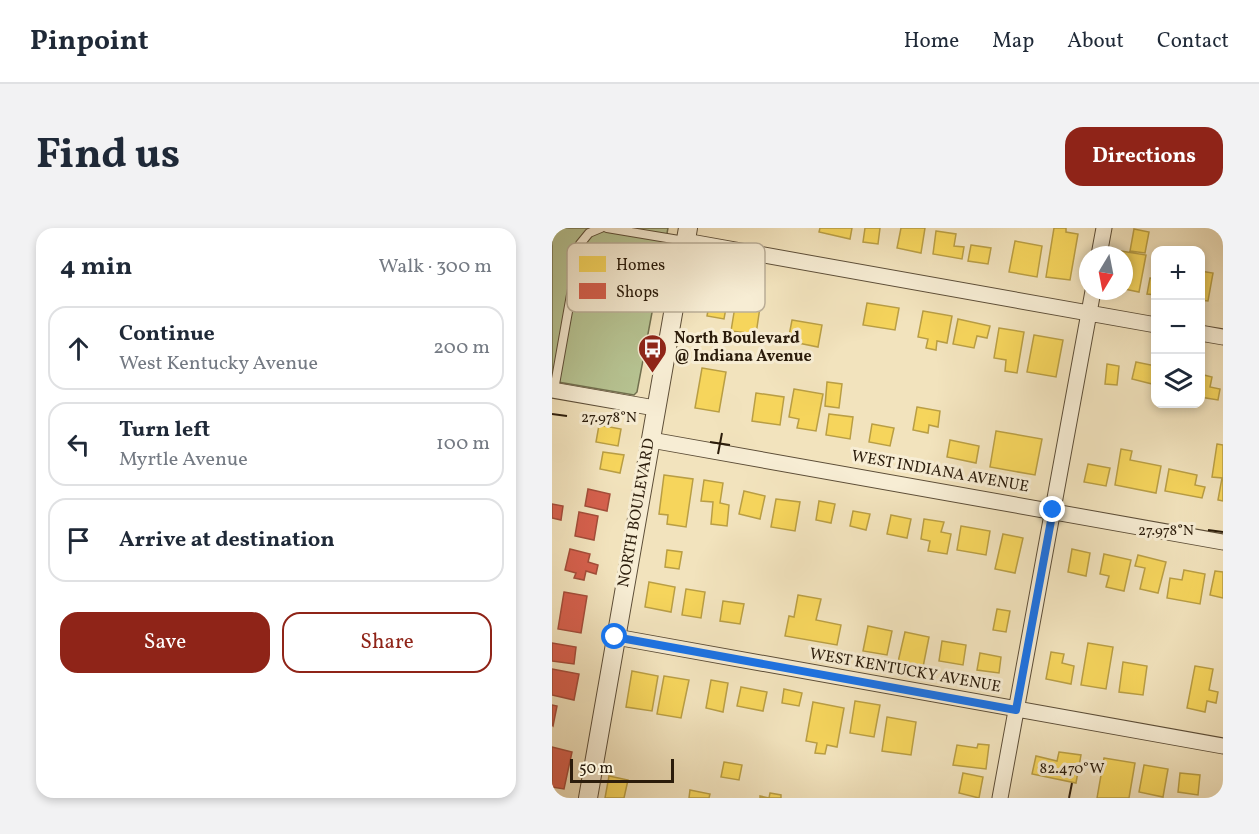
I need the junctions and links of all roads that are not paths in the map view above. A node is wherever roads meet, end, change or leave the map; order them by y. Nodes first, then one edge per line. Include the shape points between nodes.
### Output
1 (601, 228) edge
2 (607, 228) edge
3 (1104, 228) edge
4 (687, 235) edge
5 (581, 243) edge
6 (728, 243) edge
7 (1101, 246) edge
8 (765, 250) edge
9 (1091, 300) edge
10 (567, 312) edge
11 (673, 312) edge
12 (1089, 313) junction
13 (1151, 324) edge
14 (1205, 334) edge
15 (1223, 337) edge
16 (553, 390) edge
17 (655, 408) junction
18 (651, 440) junction
19 (1053, 510) junction
20 (1223, 542) edge
21 (615, 637) junction
22 (1016, 710) junction
23 (1223, 746) edge
24 (588, 798) edge
25 (1000, 798) edge

1 - 5 lane via 589,233
2 - 4 lane
3 - 7 street
4 - 6 street
8 - 12 street
9 - 12 street
10 - 16 lane
11 - 17 street, NORTH BOULEVARD
12 - 13 street
12 - 19 street
14 - 15 street
16 - 17 street
17 - 18 street, NORTH BOULEVARD
18 - 19 street, WEST INDIANA AVENUE
18 - 21 street, NORTH BOULEVARD
19 - 20 street, WEST INDIANA AVENUE
19 - 22 street
21 - 22 street, WEST KENTUCKY AVENUE
21 - 24 street, NORTH BOULEVARD
22 - 23 street, WEST KENTUCKY AVENUE
22 - 25 street

